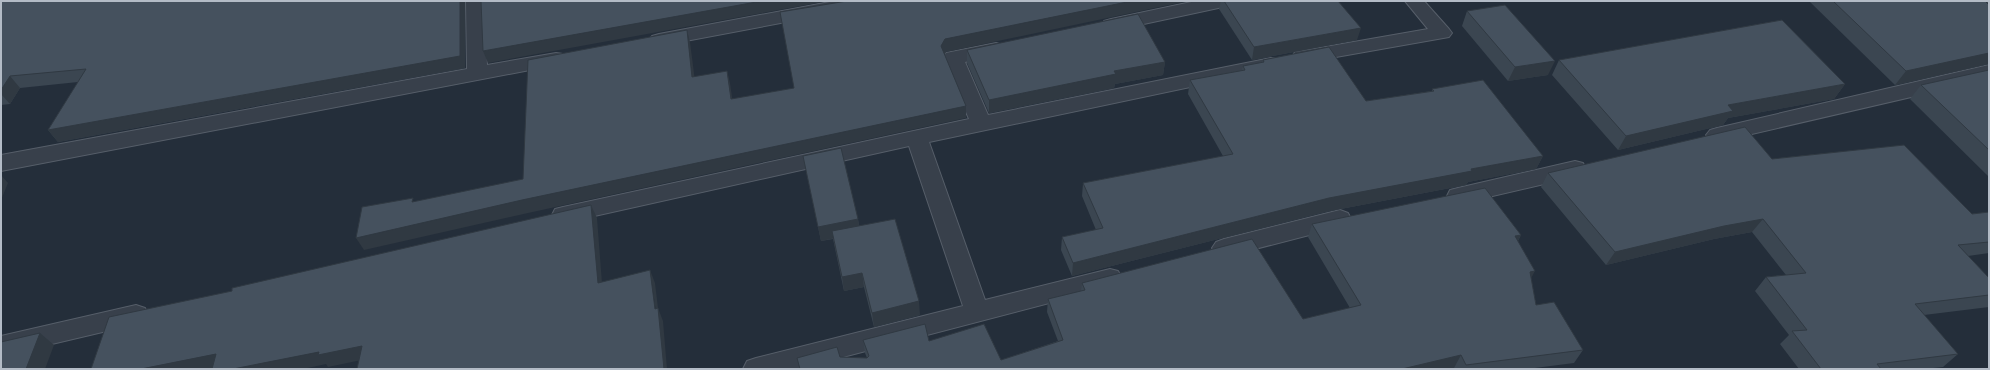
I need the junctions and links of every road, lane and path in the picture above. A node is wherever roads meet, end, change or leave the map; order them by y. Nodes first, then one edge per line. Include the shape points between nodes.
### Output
1 (475, 1) edge
2 (866, 1) edge
3 (1223, 1) edge
4 (1414, 1) edge
5 (1092, 29) edge
6 (638, 44) edge
7 (1015, 45) edge
8 (577, 55) edge
9 (1989, 72) edge
10 (477, 74) junction
11 (981, 124) junction
12 (917, 138) junction
13 (1700, 139) edge
14 (1, 163) edge
15 (1592, 165) edge
16 (1438, 200) edge
17 (1363, 215) edge
18 (544, 219) edge
19 (1201, 254) edge
20 (1132, 272) edge
21 (157, 310) edge
22 (977, 312) junction
23 (849, 345) junction
24 (1, 346) edge
25 (756, 369) edge
26 (856, 369) edge

1 - 10 street
2 - 6 street
3 - 5 street
4 - 11 street via 1442,33 1272,63
7 - 11 street via 953,58
8 - 10 street
9 - 13 street
10 - 14 street
11 - 12 street
12 - 18 street
12 - 22 street
15 - 16 street
17 - 19 street via 1325,222
20 - 22 street
21 - 24 street
22 - 23 street
23 - 25 street
23 - 26 street

